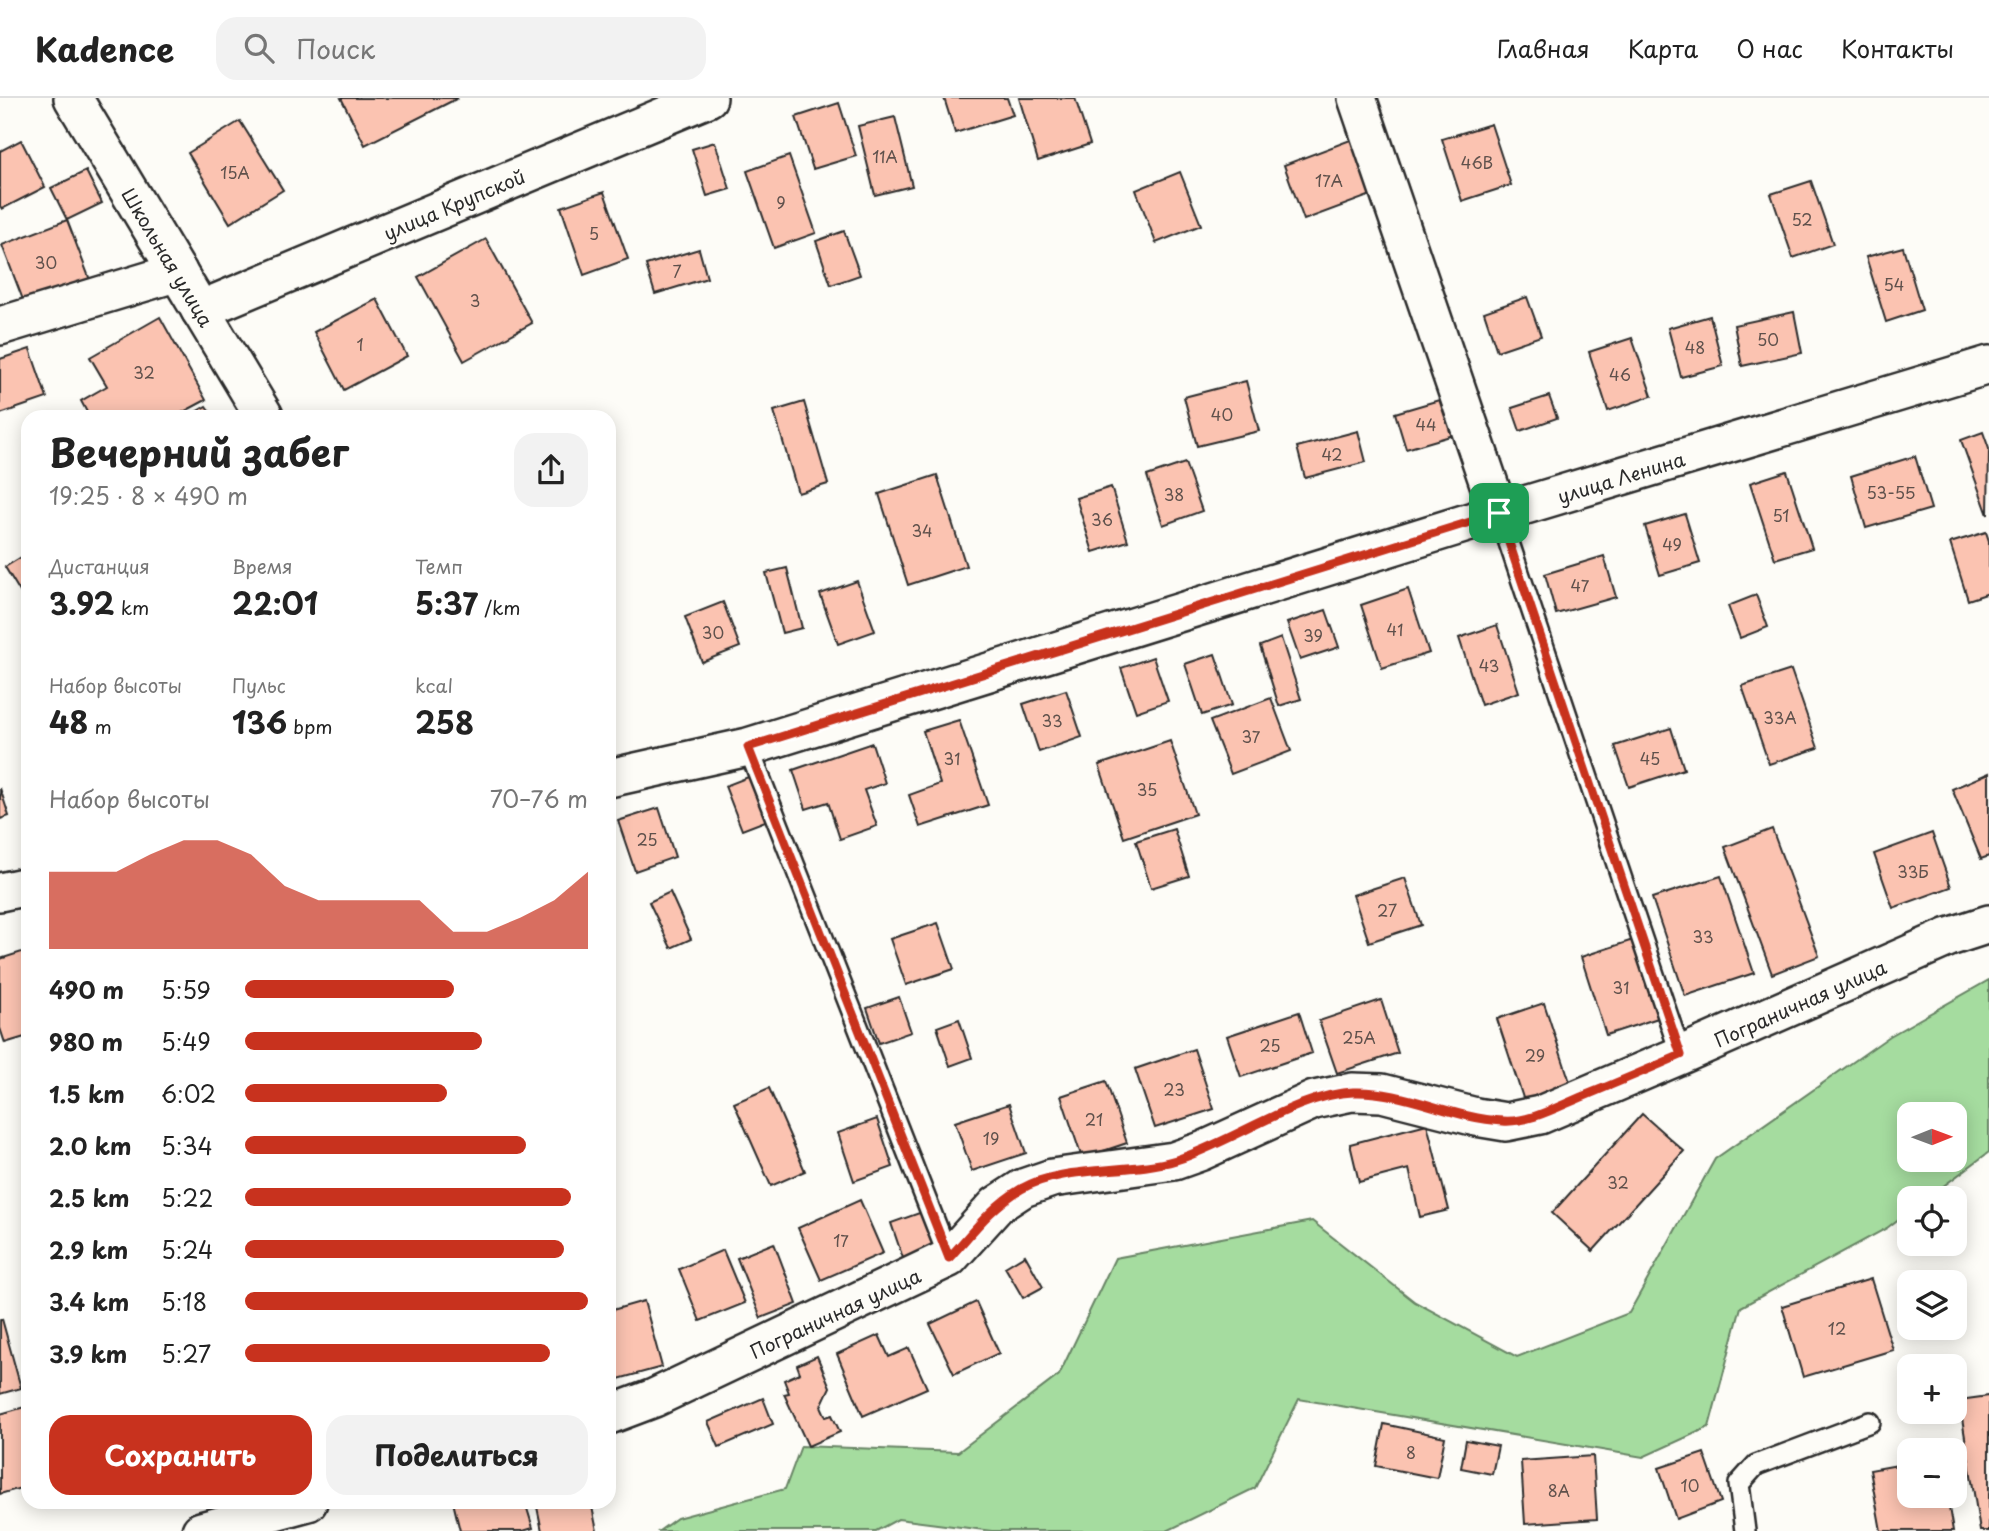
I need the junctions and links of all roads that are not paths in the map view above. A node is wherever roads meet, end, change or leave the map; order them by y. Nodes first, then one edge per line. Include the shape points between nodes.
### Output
1 (74, 98) edge
2 (708, 98) edge
3 (1357, 98) edge
4 (177, 272) junction
5 (200, 310) junction
6 (0, 326) edge
7 (1989, 365) edge
8 (260, 410) edge
9 (1499, 513) junction
10 (748, 747) junction
11 (616, 776) edge
12 (21, 888) edge
13 (0, 892) edge
14 (1989, 924) edge
15 (1681, 1055) junction
16 (949, 1258) junction
17 (616, 1412) edge
18 (1870, 1422) dead end
19 (282, 1509) edge
20 (201, 1531) edge
21 (1745, 1531) edge

1 - 4 street, Школьная улица
2 - 5 street, улица Крупской
3 - 9 street
4 - 5 street, Школьная улица
4 - 6 street
5 - 8 street, Школьная улица
7 - 9 street, улица Ленина
9 - 10 street, улица Ленина
9 - 15 lane
10 - 11 street, улица Ленина
10 - 16 lane
12 - 13 street
14 - 15 street, Пограничная улица via 1949,937
15 - 16 street, Пограничная улица via 1539,1115 1506,1122 1382,1093 1352,1091 1314,1100 1174,1161 1052,1178 1023,1188 997,1205
16 - 17 street, Пограничная улица
18 - 21 lane via 1756,1465 1739,1484
19 - 20 street

